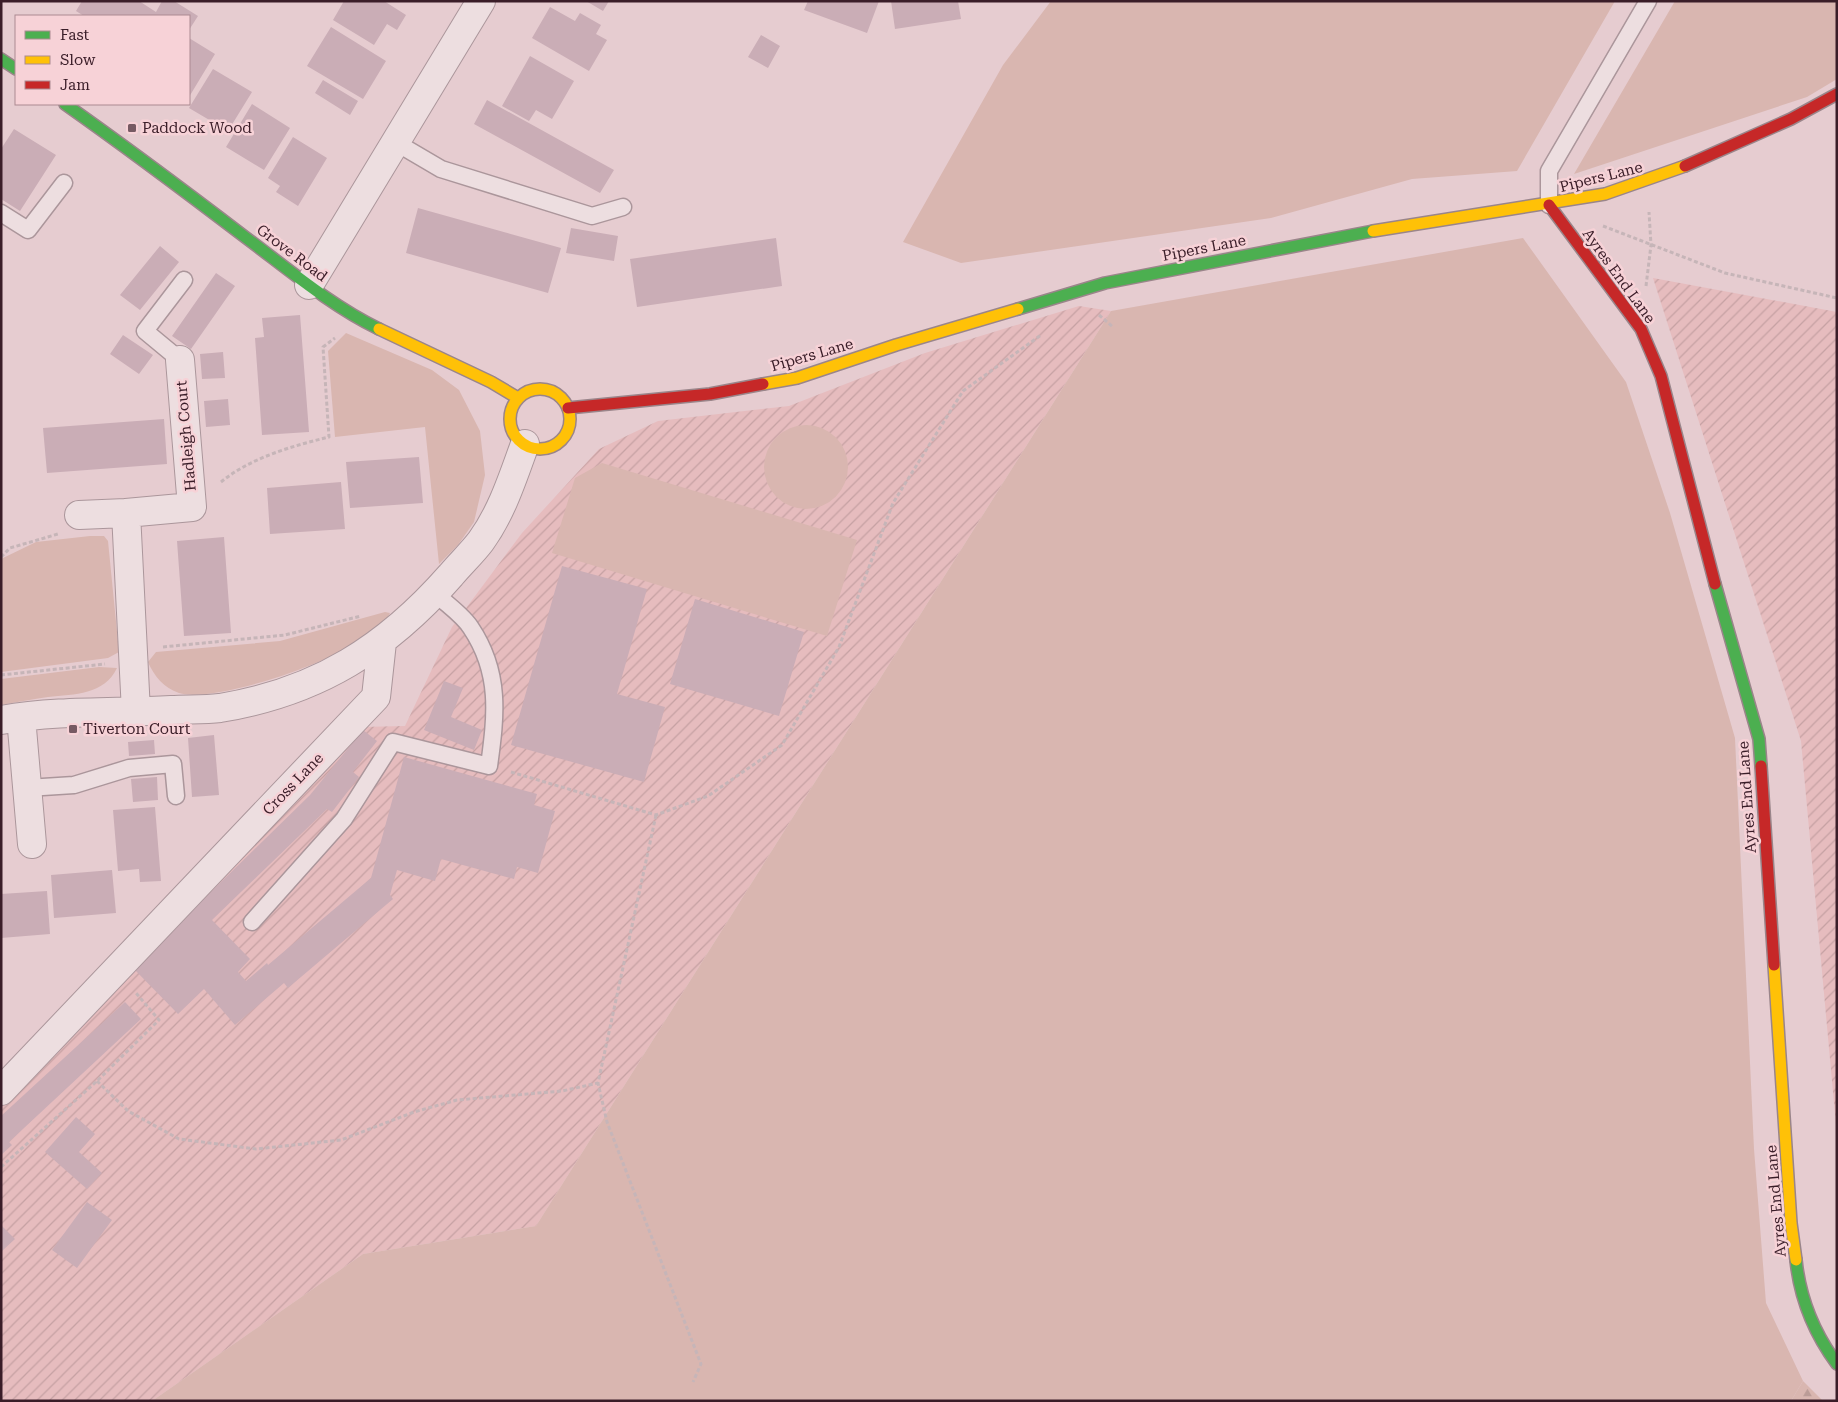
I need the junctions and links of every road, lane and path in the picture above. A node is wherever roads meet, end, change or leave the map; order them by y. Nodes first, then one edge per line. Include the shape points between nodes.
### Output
1 (481, 1) edge
2 (1648, 1) edge
3 (1, 59) edge
4 (15, 68) edge
5 (1837, 94) edge
6 (66, 105) edge
7 (394, 142) junction
8 (1648, 182) junction
9 (64, 183) dead end
10 (1549, 204) junction
11 (623, 207) dead end
12 (1, 213) edge
13 (1600, 225) dead end
14 (1651, 245) junction
15 (184, 280) dead end
16 (309, 285) junction
17 (1837, 298) edge
18 (1090, 314) dead end
19 (359, 319) junction
20 (1113, 327) dead end
21 (1641, 329) junction
22 (1048, 330) dead end
23 (180, 360) joint
24 (518, 398) junction
25 (568, 408) junction
26 (525, 444) junction
27 (192, 507) junction
28 (126, 513) junction
29 (79, 515) joint
30 (1, 557) edge
31 (435, 593) junction
32 (367, 614) dead end
33 (382, 642) junction
34 (133, 655) junction
35 (1, 675) edge
36 (136, 712) junction
37 (11, 719) edge
38 (489, 766) junction
39 (27, 788) junction
40 (176, 796) dead end
41 (656, 815) junction
42 (32, 844) dead end
43 (252, 922) dead end
44 (116, 971) junction
45 (97, 1081) junction
46 (598, 1083) junction
47 (1, 1091) edge
48 (1, 1167) edge
49 (1837, 1364) edge
50 (692, 1382) dead end

1 - 7 street
2 - 10 lane via 1549,171
3 - 4 street
5 - 8 street, Pipers Lane via 1812,110
6 - 16 street, Grove Road
7 - 11 lane via 442,168 592,216
7 - 16 street
8 - 10 street, Pipers Lane
8 - 14 path
9 - 12 lane via 28,230
10 - 21 street, Ayres End Lane
10 - 25 street, Pipers Lane via 1325,239 1105,283 797,378 710,394
13 - 14 path
14 - 17 path via 1725,273
14 - 21 path
15 - 23 lane via 145,331
16 - 19 street, Grove Road
18 - 20 path via 1098,315
19 - 24 street, Grove Road
19 - 27 path via 323,347 328,438 292,446 232,473
21 - 49 street, Ayres End Lane via 1661,376 1702,538 1759,739 1791,1222 1799,1289 1820,1341
22 - 41 path via 963,391 893,502 839,647 782,745 708,796
23 - 27 street, Hadleigh Court
24 - 25 street via 535,389 546,389 555,393
24 - 26 street via 510,414 510,423 518,439
25 - 26 street via 568,426 559,441 542,449
26 - 31 street via 507,492 482,540
27 - 28 street, Hadleigh Court
28 - 29 street, Hadleigh Court
28 - 34 street
29 - 30 path via 58,534 10,548
31 - 33 street
31 - 38 lane via 470,626 490,664 496,718
32 - 34 path via 285,635 150,648
33 - 36 street via 341,668 299,687 254,701 219,708
33 - 44 street, Cross Lane via 376,697
34 - 35 path via 116,663
34 - 36 street
36 - 37 street via 70,712
37 - 39 street
38 - 41 path
38 - 43 lane via 392,742 344,819
39 - 40 lane via 74,785 129,768 173,764
39 - 42 street
41 - 46 path
44 - 45 path via 159,1020
44 - 47 street, Cross Lane
45 - 46 path via 128,1111 179,1139 256,1150 341,1140 414,1112 457,1100 562,1091
45 - 48 path
46 - 50 path via 607,1122 701,1364

